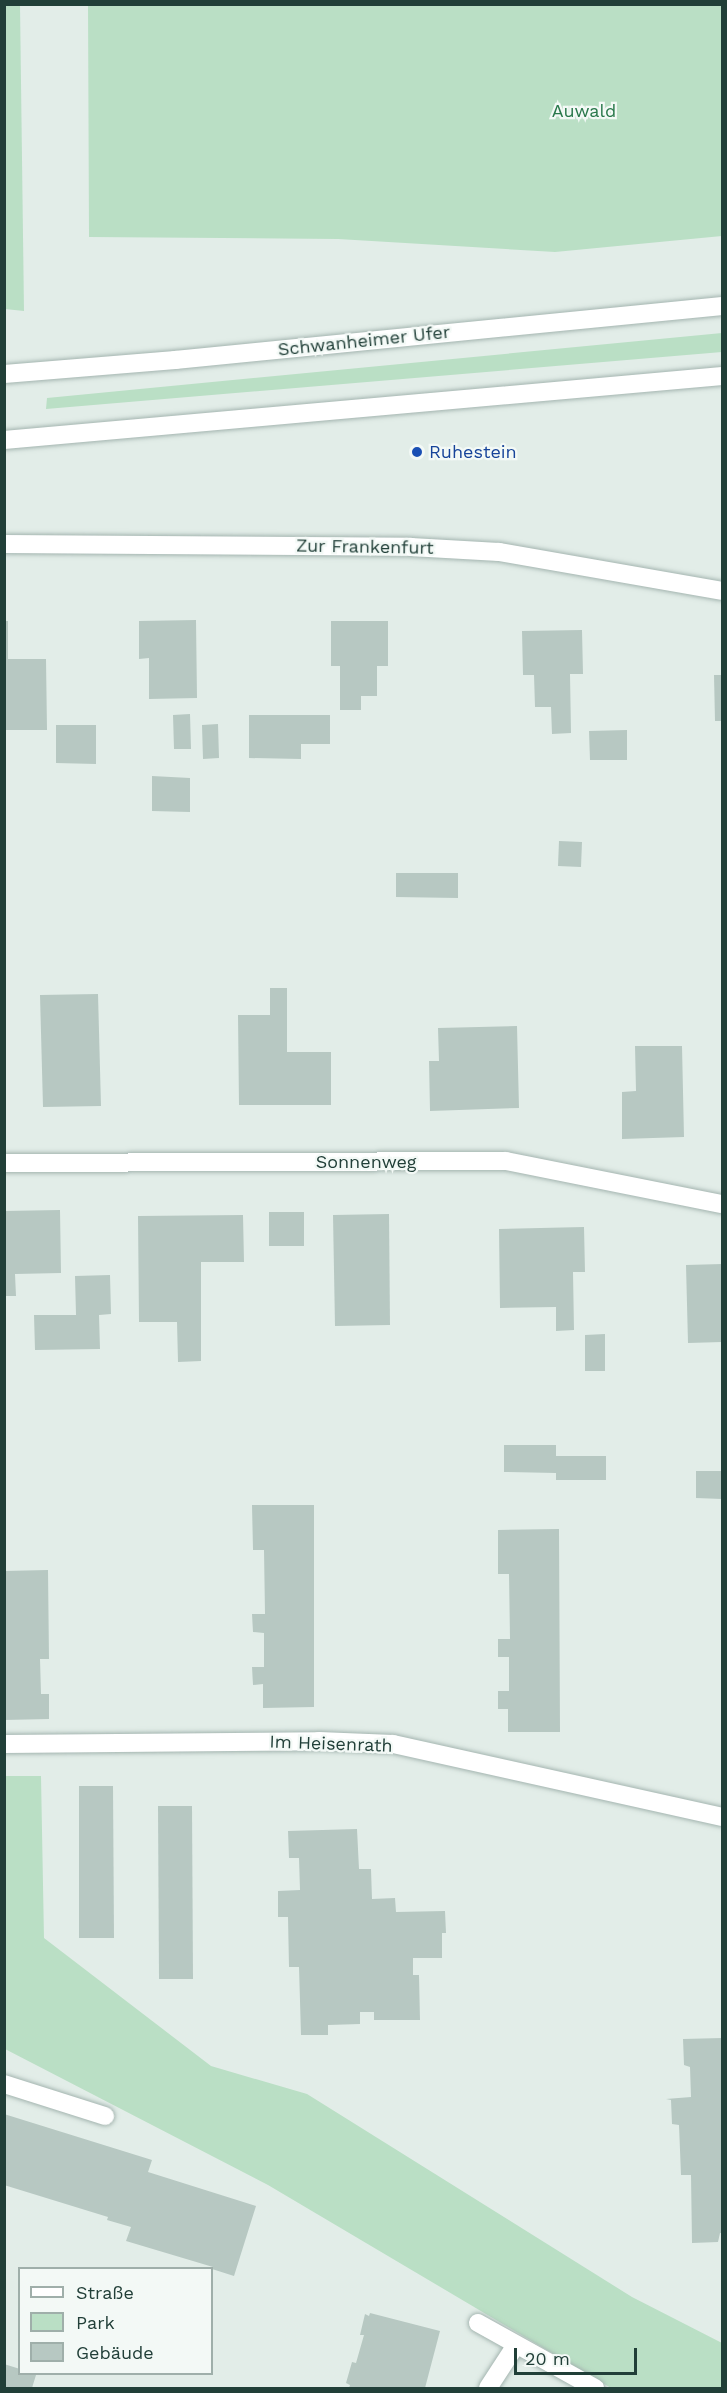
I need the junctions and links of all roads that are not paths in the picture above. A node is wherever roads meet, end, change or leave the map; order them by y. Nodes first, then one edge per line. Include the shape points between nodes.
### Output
1 (723, 306) edge
2 (4, 374) edge
3 (723, 376) edge
4 (4, 440) edge
5 (4, 544) edge
6 (723, 591) edge
7 (4, 1163) edge
8 (723, 1204) edge
9 (4, 1744) edge
10 (723, 1817) edge
11 (4, 2084) edge
12 (105, 2116) dead end
13 (478, 2322) dead end
14 (516, 2345) junction
15 (488, 2388) edge
16 (595, 2388) edge

1 - 2 street, Schwanheimer Ufer
3 - 4 street
5 - 6 street, Zur Frankenfurt via 488,551
7 - 8 street, Sonnenweg via 506,1161
9 - 10 street, Im Heisenrath via 393,1744
11 - 12 street
13 - 14 street
14 - 15 street
14 - 16 street

